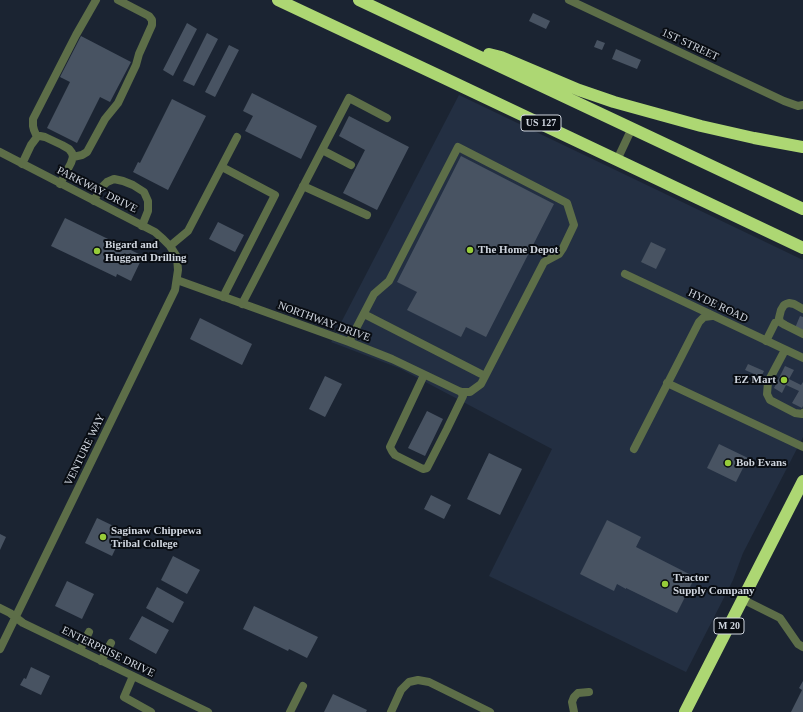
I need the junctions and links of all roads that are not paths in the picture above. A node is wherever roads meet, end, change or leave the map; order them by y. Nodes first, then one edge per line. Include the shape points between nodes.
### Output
1 (96, 0) edge
2 (118, 0) edge
3 (278, 0) edge
4 (359, 0) edge
5 (569, 0) edge
6 (452, 43) junction
7 (803, 105) edge
8 (386, 118) dead end
9 (632, 128) junction
10 (37, 137) junction
11 (237, 137) dead end
12 (803, 147) edge
13 (322, 150) junction
14 (0, 152) edge
15 (73, 157) junction
16 (617, 160) junction
17 (22, 164) junction
18 (351, 165) dead end
19 (222, 167) junction
20 (60, 184) junction
21 (304, 186) junction
22 (94, 201) junction
23 (803, 209) edge
24 (367, 215) dead end
25 (142, 226) junction
26 (170, 246) junction
27 (803, 248) edge
28 (177, 257) joint
29 (625, 274) dead end
30 (177, 280) junction
31 (223, 297) junction
32 (242, 304) junction
33 (803, 309) edge
34 (364, 314) junction
35 (712, 316) junction
36 (775, 323) dead end
37 (803, 334) edge
38 (766, 341) junction
39 (349, 342) junction
40 (785, 350) junction
41 (803, 358) edge
42 (424, 374) junction
43 (485, 376) junction
44 (667, 383) junction
45 (461, 392) junction
46 (803, 413) edge
47 (803, 447) edge
48 (634, 449) dead end
49 (803, 481) edge
50 (742, 599) junction
51 (0, 608) edge
52 (16, 617) junction
53 (89, 632) dead end
54 (111, 643) dead end
55 (803, 647) edge
56 (0, 649) edge
57 (80, 650) junction
58 (101, 661) junction
59 (133, 676) junction
60 (303, 686) dead end
61 (589, 692) dead end
62 (151, 712) edge
63 (208, 712) edge
64 (290, 712) edge
65 (391, 712) edge
66 (490, 712) edge
67 (574, 712) edge
68 (685, 712) edge

1 - 10 street via 34,119 33,126
2 - 15 street via 149,16 152,25 118,103 105,119 87,152
3 - 16 highway, US 127
4 - 6 highway
5 - 7 street, 1ST STREET via 784,101 798,106
6 - 9 highway
6 - 12 highway via 501,57 579,90 657,114 701,126
8 - 13 street via 349,98
9 - 16 street
9 - 23 highway
10 - 15 street via 45,137 62,145 69,149
10 - 17 street
11 - 19 street
13 - 18 street
13 - 21 street
14 - 17 street, PARKWAY DRIVE
15 - 20 street
16 - 27 highway, US 127
17 - 20 street, PARKWAY DRIVE
19 - 26 street via 188,231
19 - 31 street via 276,195
20 - 22 street, PARKWAY DRIVE
21 - 24 street
21 - 32 street
22 - 25 street, PARKWAY DRIVE
22 - 25 street via 107,182 114,179 133,184 144,192 148,201 148,211
25 - 26 street, PARKWAY DRIVE via 155,232
26 - 28 street, PARKWAY DRIVE
28 - 30 street, VENTURE WAY
29 - 35 street, HYDE ROAD
30 - 31 street, NORTHWAY DRIVE
30 - 52 street, VENTURE WAY via 175,290
31 - 32 street, NORTHWAY DRIVE
32 - 39 street, NORTHWAY DRIVE
33 - 37 street via 794,304 786,304 779,318 780,322
34 - 39 street
34 - 43 street
34 - 43 street via 374,294 389,281 458,146 567,203 574,225 559,254 544,262
35 - 38 street, HYDE ROAD
35 - 44 street via 704,317 699,322
36 - 38 street
38 - 40 street, HYDE ROAD
39 - 42 street, NORTHWAY DRIVE
40 - 41 street, HYDE ROAD
40 - 46 street via 768,382 767,394 770,400 795,412
42 - 45 street, NORTHWAY DRIVE
42 - 45 street via 390,447 395,455 423,469 427,468 447,429 463,396
43 - 45 street via 476,389
44 - 47 street
44 - 48 street
49 - 50 highway, M 20
50 - 55 street via 780,618 798,644
50 - 68 highway, M 20
51 - 52 street, ENTERPRISE DRIVE
52 - 56 street, VENTURE WAY
52 - 57 street, ENTERPRISE DRIVE via 23,624
53 - 57 street
54 - 58 street
57 - 58 street, ENTERPRISE DRIVE
58 - 59 street, ENTERPRISE DRIVE
59 - 62 street via 124,697
59 - 63 street, ENTERPRISE DRIVE
60 - 64 street
61 - 67 street via 578,693 574,697
65 - 66 street via 402,690 409,682 418,680 429,682

